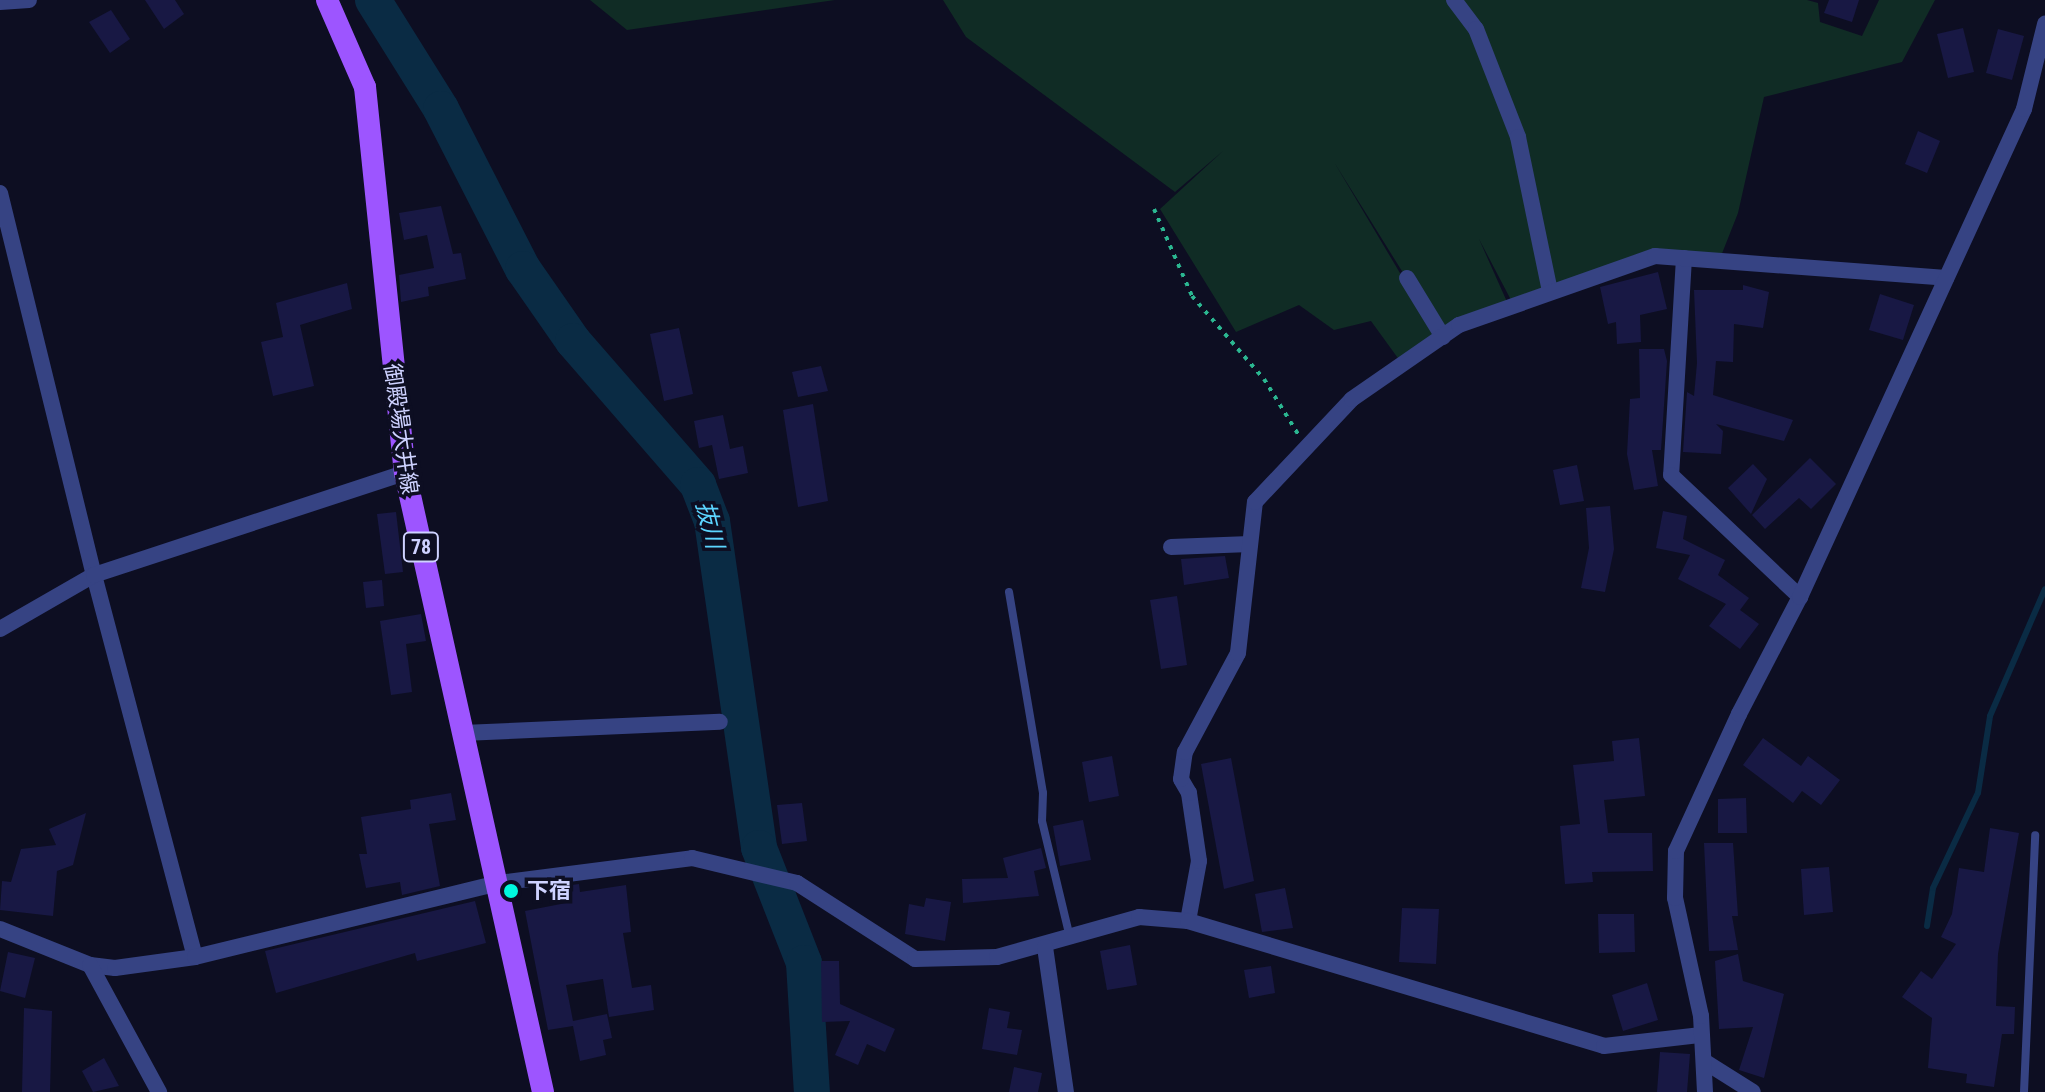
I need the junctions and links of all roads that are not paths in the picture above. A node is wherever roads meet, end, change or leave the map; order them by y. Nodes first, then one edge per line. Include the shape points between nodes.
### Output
1 (29, 0) edge
2 (327, 0) edge
3 (1454, 0) edge
4 (0, 2) edge
5 (2045, 24) edge
6 (0, 193) edge
7 (1684, 258) junction
8 (1407, 278) dead end
9 (1946, 278) junction
10 (1550, 291) junction
11 (1443, 337) junction
12 (405, 473) junction
13 (1250, 544) junction
14 (1171, 547) dead end
15 (94, 575) junction
16 (1009, 592) dead end
17 (1800, 597) junction
18 (0, 629) edge
19 (720, 722) dead end
20 (463, 733) junction
21 (2035, 835) dead end
22 (498, 883) junction
23 (1188, 921) junction
24 (0, 929) edge
25 (1070, 939) junction
26 (1045, 947) junction
27 (195, 957) junction
28 (90, 965) junction
29 (1701, 1035) junction
30 (1707, 1063) junction
31 (159, 1092) edge
32 (543, 1092) edge
33 (1066, 1092) edge
34 (1705, 1092) edge
35 (1753, 1092) edge
36 (2024, 1092) edge

1 - 4 street
2 - 12 main road, 御殿場大井線 / 78 via 365,87
3 - 10 street via 1476,29 1518,137
5 - 9 street via 2024,109
6 - 15 street
7 - 9 street
7 - 10 street via 1655,256
7 - 17 street via 1671,475
8 - 11 street
9 - 17 street
10 - 11 street via 1460,324
11 - 13 street via 1352,399 1306,446 1255,502
12 - 15 street
12 - 20 main road, 御殿場大井線 / 78
13 - 14 street
13 - 23 street via 1238,653 1185,752 1181,779 1189,793 1199,861
15 - 18 street
15 - 27 street
16 - 25 lane via 1043,793 1042,821
17 - 29 street via 1676,851 1675,898
19 - 20 street
20 - 22 main road, 御殿場大井線 / 78
21 - 36 lane
22 - 26 street via 692,858 797,883 915,959 997,957
22 - 27 street
22 - 32 main road, 御殿場大井線 / 78
23 - 25 street via 1139,917
23 - 29 street via 1604,1046
24 - 28 street
25 - 26 street
26 - 33 street
27 - 28 street via 115,968
28 - 31 street
29 - 30 street
30 - 34 street
30 - 35 street

